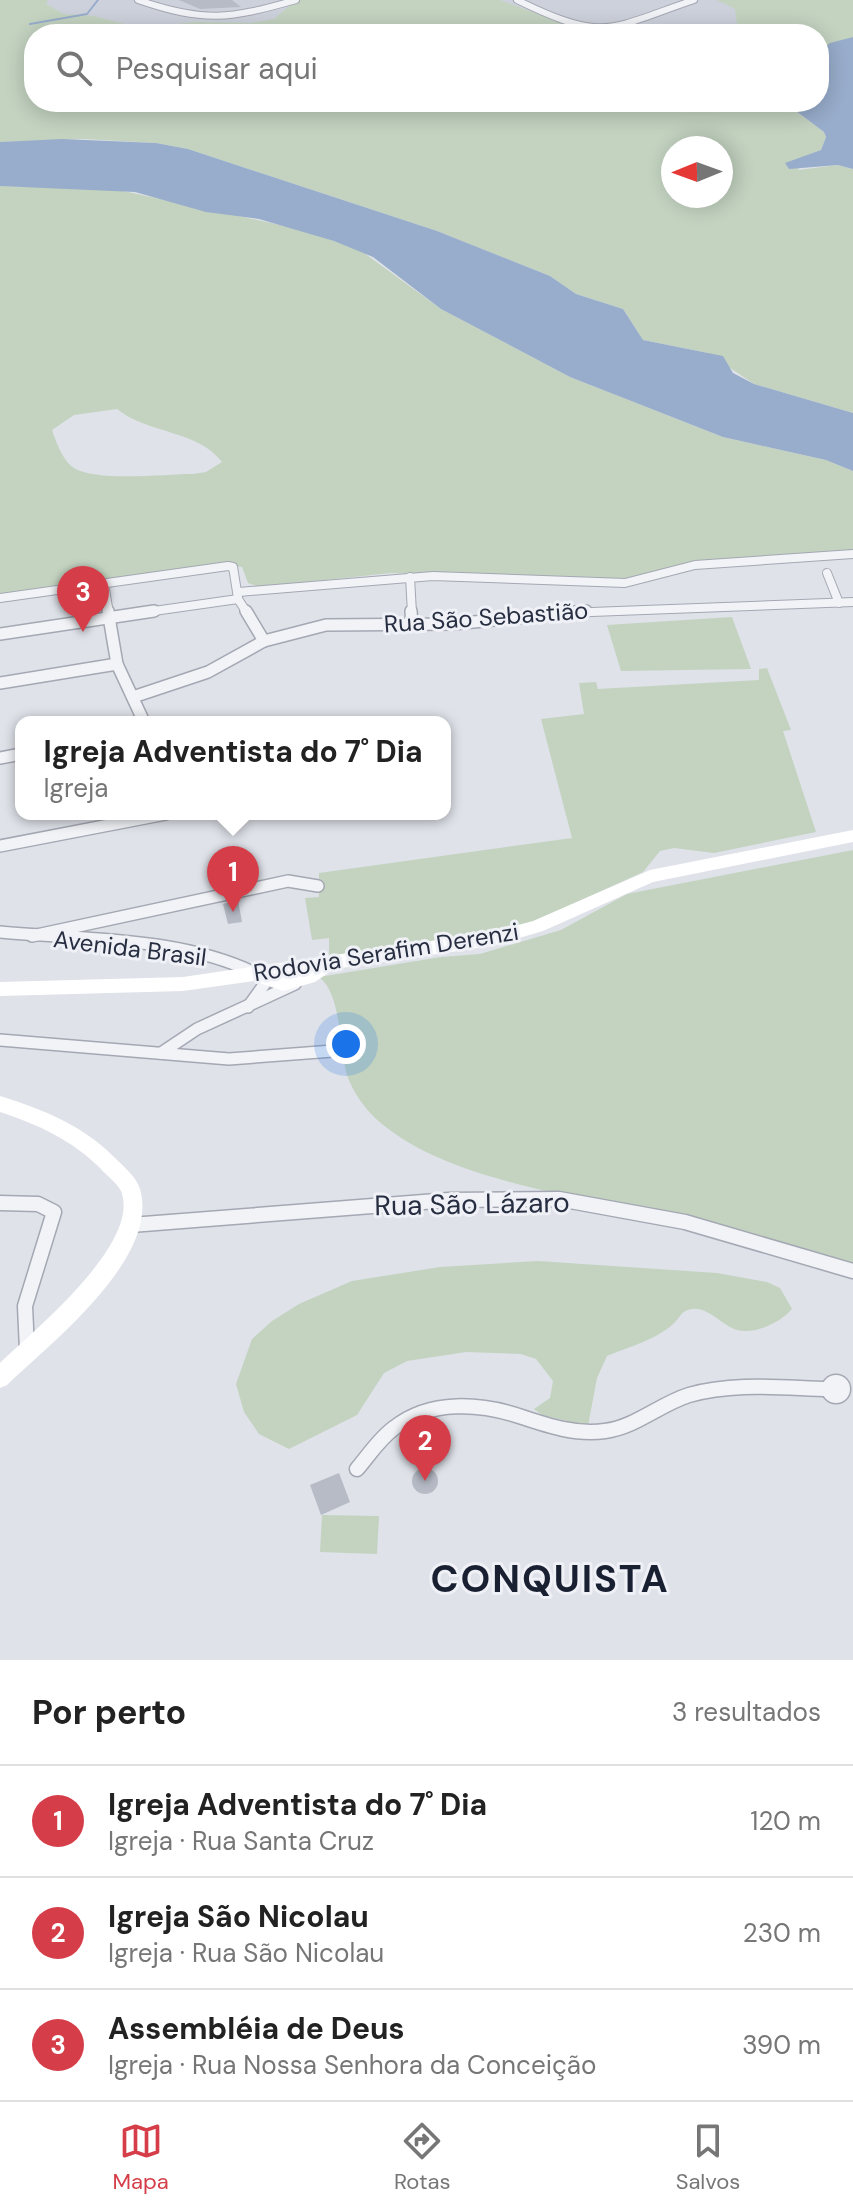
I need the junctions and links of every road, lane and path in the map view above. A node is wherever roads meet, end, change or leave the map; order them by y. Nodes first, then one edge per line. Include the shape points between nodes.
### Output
1 (138, 0) edge
2 (296, 0) edge
3 (517, 0) edge
4 (694, 0) edge
5 (583, 24) edge
6 (633, 24) edge
7 (853, 554) edge
8 (827, 573) dead end
9 (410, 577) junction
10 (104, 584) junction
11 (239, 596) junction
12 (0, 598) edge
13 (853, 602) edge
14 (839, 603) junction
15 (109, 621) junction
16 (412, 625) junction
17 (0, 634) edge
18 (264, 641) junction
19 (117, 664) junction
20 (0, 683) edge
21 (133, 697) junction
22 (141, 716) edge
23 (135, 820) edge
24 (853, 836) edge
25 (0, 846) edge
26 (318, 886) dead end
27 (0, 932) edge
28 (32, 936) junction
29 (334, 962) junction
30 (262, 978) junction
31 (295, 984) junction
32 (0, 989) edge
33 (248, 1008) junction
34 (0, 1040) edge
35 (346, 1050) dead end
36 (161, 1053) junction
37 (0, 1104) edge
38 (0, 1203) edge
39 (131, 1225) junction
40 (853, 1271) edge
41 (27, 1350) junction
42 (0, 1378) edge
43 (842, 1388) edge
44 (357, 1469) dead end

1 - 2 street via 212,20
3 - 5 street via 557,19
4 - 6 street
7 - 9 street via 695,565 625,583
8 - 14 street
9 - 11 street
9 - 16 street
10 - 11 street via 228,566 233,567
10 - 12 street
10 - 15 street
11 - 15 street
11 - 18 street
13 - 14 street, Rua São Sebastião
14 - 16 street, Rua São Sebastião via 600,610
15 - 17 street
15 - 19 street
16 - 18 street, Rua São Sebastião via 326,625
18 - 21 street, Rua São Sebastião via 208,672
19 - 20 street
19 - 21 street
21 - 22 street
23 - 25 street
24 - 29 main road, Rodovia Serafim Derenzi via 650,876 537,926 492,939
26 - 28 street via 288,881
27 - 28 street, Avenida Brasil
28 - 30 street, Avenida Brasil via 187,951 242,963
29 - 30 main road, Rodovia Serafim Derenzi
29 - 31 main road
30 - 31 main road
30 - 32 main road, Rodovia Serafim Derenzi via 124,988
30 - 33 street
31 - 33 street
33 - 36 street via 197,1029
34 - 36 street
35 - 36 street via 229,1059
37 - 39 main road via 69,1132 103,1158 130,1188
38 - 41 street via 38,1204 54,1212 25,1306
39 - 40 street, Rua São Lázaro via 449,1200 559,1199 685,1222
39 - 41 main road via 88,1292
41 - 42 main road
43 - 44 street via 723,1388 677,1399 609,1431 579,1434 495,1408 462,1406 397,1425

